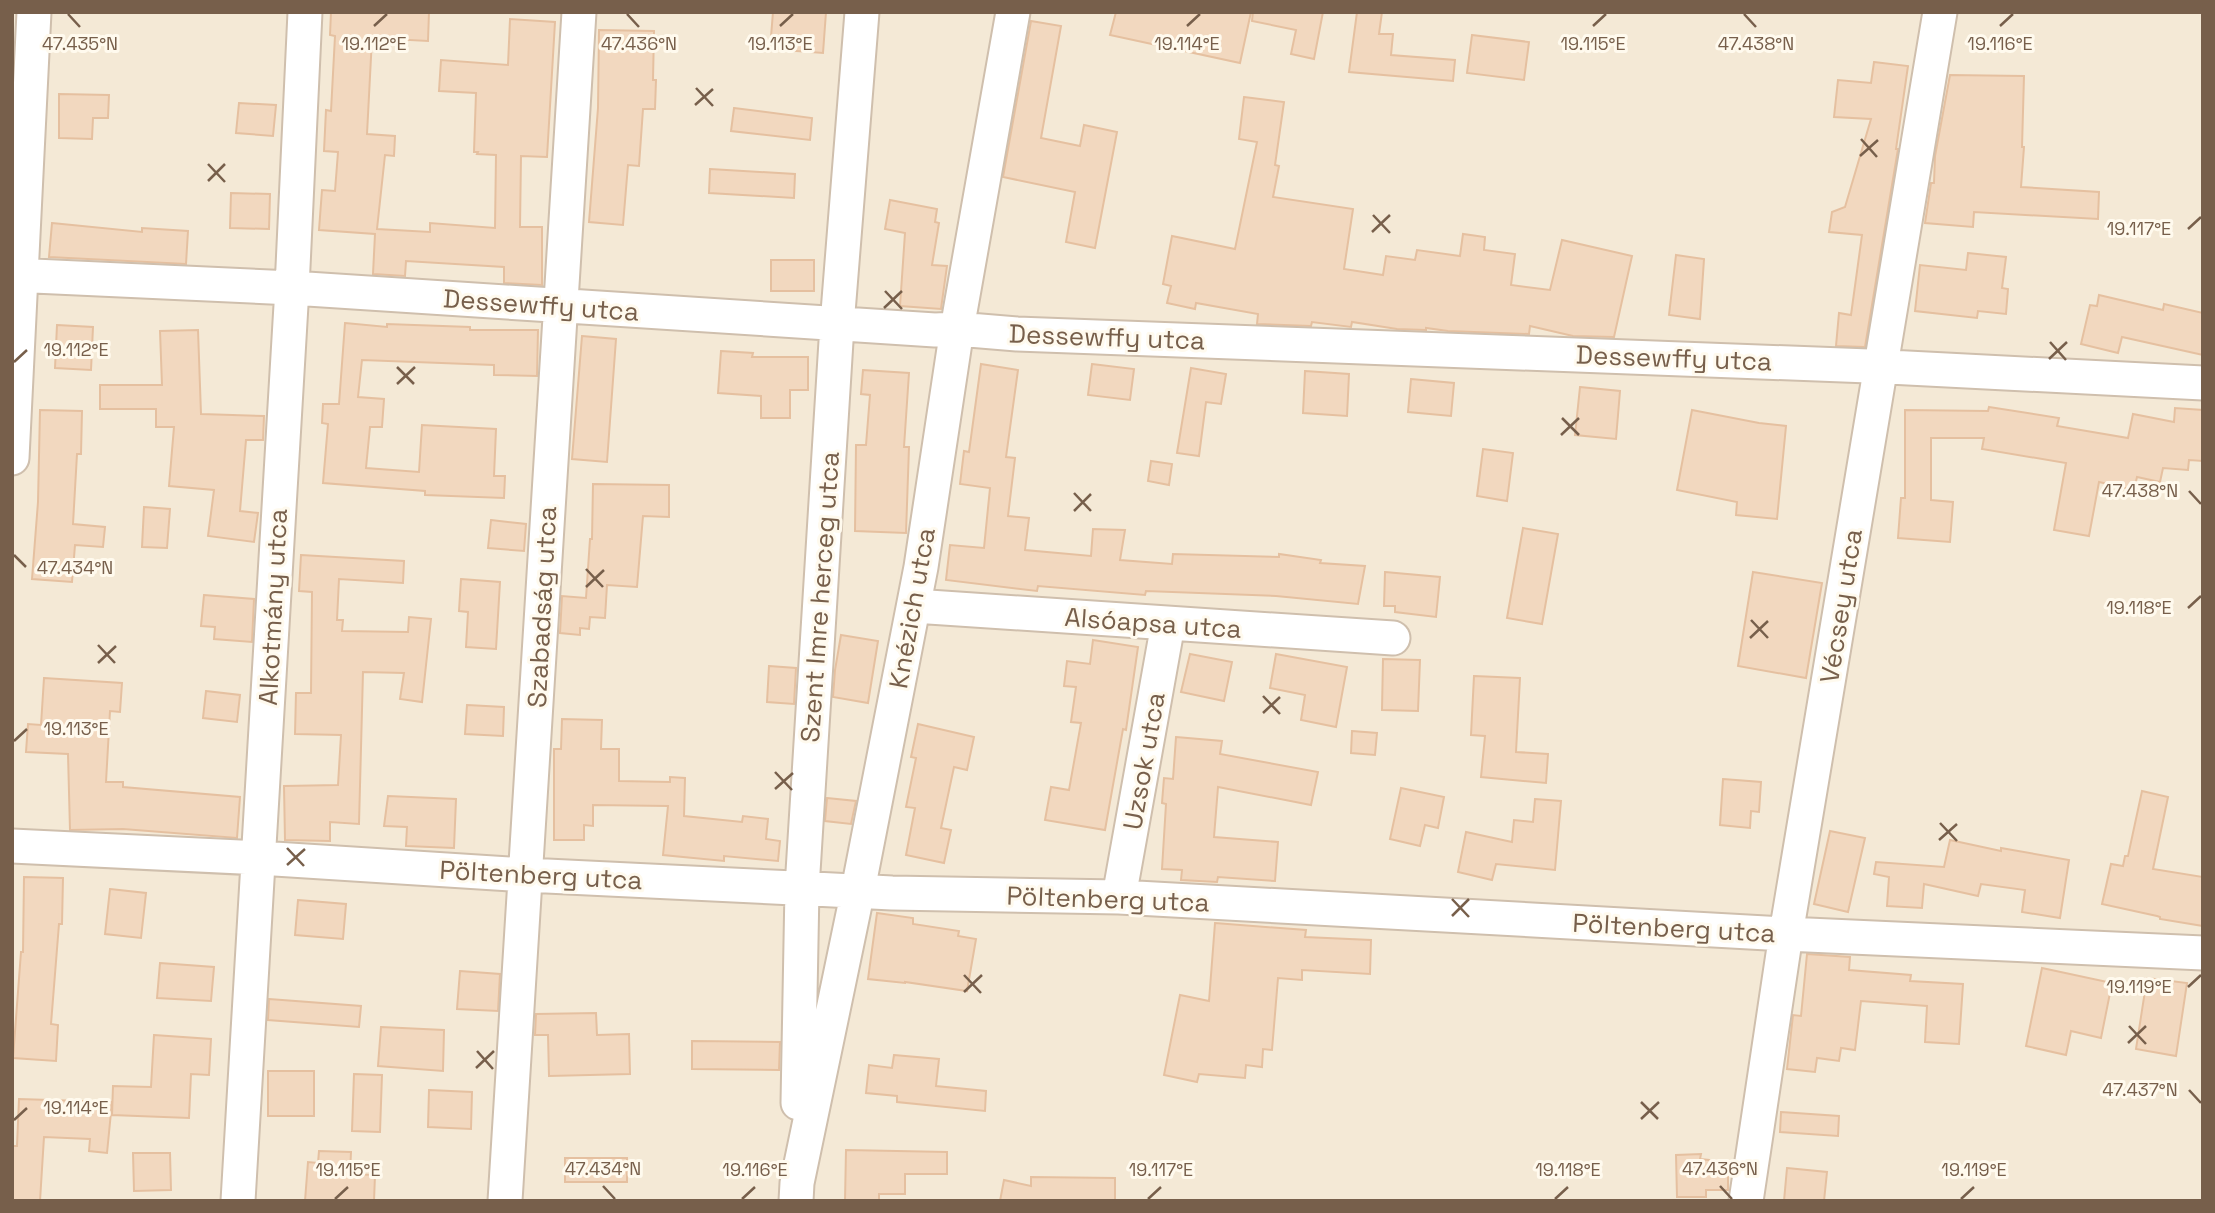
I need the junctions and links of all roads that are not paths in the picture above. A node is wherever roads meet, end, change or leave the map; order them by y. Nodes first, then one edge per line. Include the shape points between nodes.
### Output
1 (34, 12) edge
2 (305, 12) edge
3 (579, 12) edge
4 (862, 12) edge
5 (1013, 12) edge
6 (1940, 12) edge
7 (17, 275) edge
8 (292, 288) junction
9 (559, 307) junction
10 (837, 325) junction
11 (957, 329) junction
12 (1881, 366) junction
13 (2203, 383) edge
14 (12, 458) edge
15 (914, 606) junction
16 (1168, 624) junction
17 (1393, 638) dead end
18 (12, 846) edge
19 (258, 858) junction
20 (526, 875) junction
21 (802, 888) junction
22 (858, 890) junction
23 (1119, 897) junction
24 (1786, 934) junction
25 (2203, 953) edge
26 (797, 1192) edge
27 (238, 1201) edge
28 (505, 1201) edge
29 (1746, 1201) edge

1 - 7 street
2 - 8 street, Alkotmány utca
3 - 9 street, Szabadság utca
4 - 10 street, Szent Imre herceg utca
5 - 11 street, Knézich utca
6 - 12 street, Vécsey utca
7 - 8 street, Dessewffy utca
7 - 14 street
8 - 9 street, Dessewffy utca
8 - 19 street, Alkotmány utca
9 - 10 street, Dessewffy utca
9 - 20 street, Szabadság utca
10 - 11 street, Dessewffy utca
10 - 21 street, Szent Imre herceg utca
11 - 12 street, Dessewffy utca
11 - 15 street, Knézich utca
12 - 13 street, Dessewffy utca
12 - 24 street, Vécsey utca
15 - 16 street, Alsóapsa utca
15 - 22 street, Knézich utca
16 - 17 street, Alsóapsa utca
16 - 23 street, Uzsok utca
18 - 19 street, Pöltenberg utca
19 - 20 street, Pöltenberg utca
19 - 27 street, Alkotmány utca
20 - 21 street, Pöltenberg utca
20 - 28 street, Szabadság utca
21 - 22 street, Pöltenberg utca
21 - 26 street, Szent Imre herceg utca
22 - 23 street, Pöltenberg utca
22 - 26 street, Knézich utca
23 - 24 street, Pöltenberg utca
24 - 25 street, Pöltenberg utca
24 - 29 street, Vécsey utca

